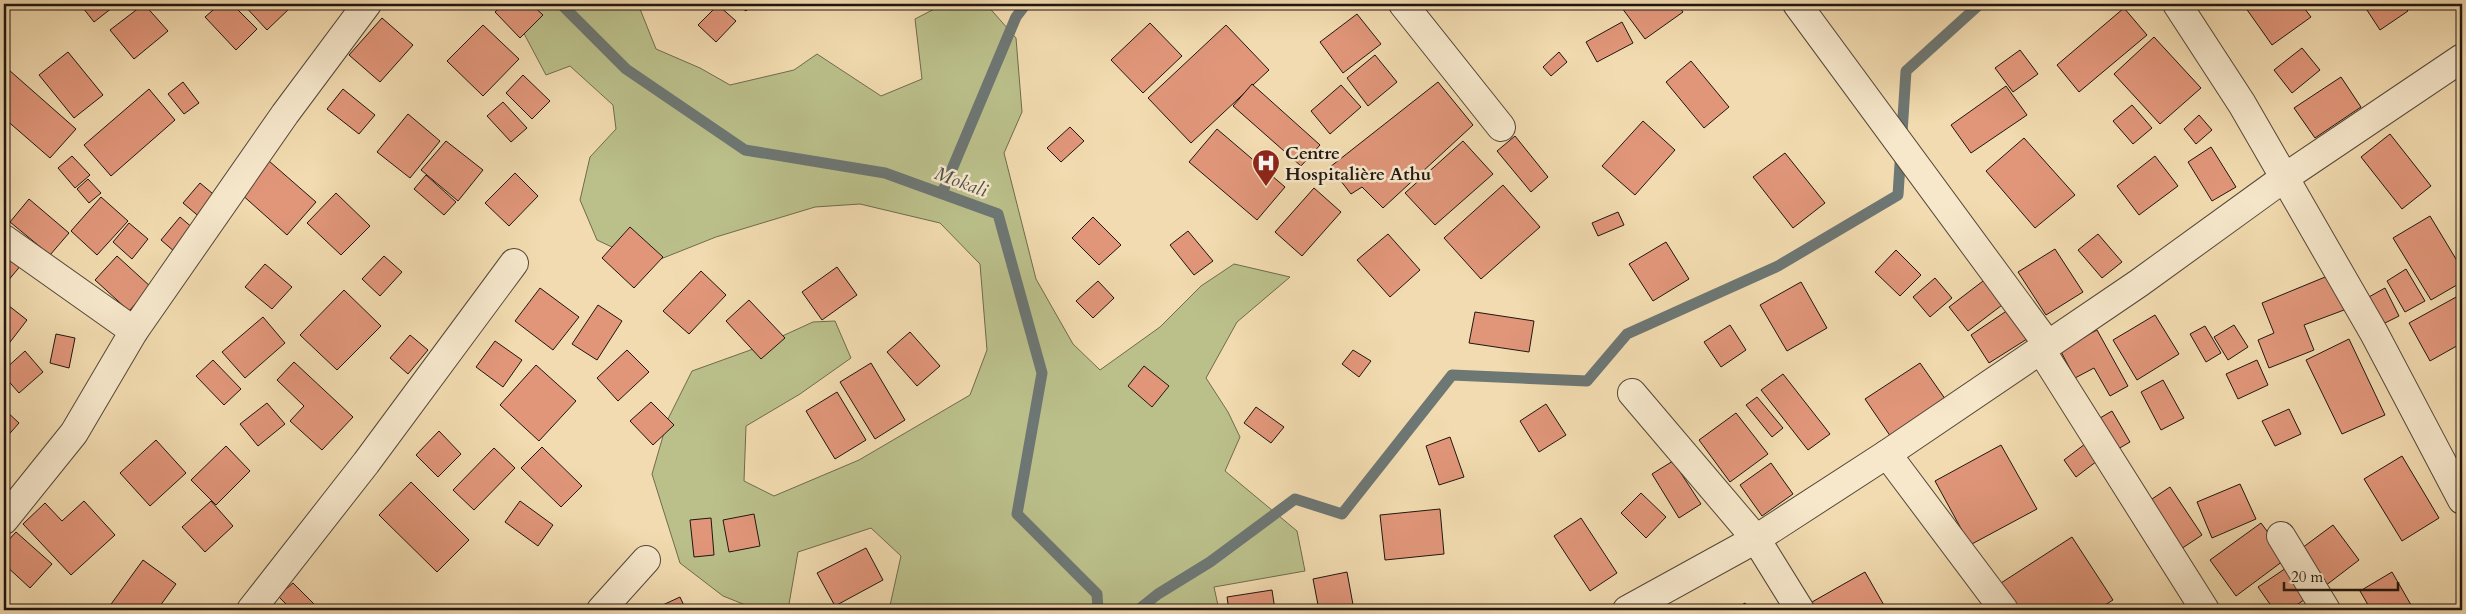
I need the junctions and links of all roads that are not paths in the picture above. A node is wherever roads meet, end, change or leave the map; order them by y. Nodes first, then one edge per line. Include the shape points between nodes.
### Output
1 (367, 4) edge
2 (1403, 4) edge
3 (1797, 4) edge
4 (2177, 4) edge
5 (2462, 58) edge
6 (1501, 127) dead end
7 (2284, 178) junction
8 (4, 239) edge
9 (514, 263) dead end
10 (134, 331) junction
11 (2044, 347) junction
12 (1632, 393) dead end
13 (1887, 454) junction
14 (2462, 500) edge
15 (4, 520) edge
16 (2281, 536) dead end
17 (1756, 539) junction
18 (646, 560) dead end
19 (251, 610) edge
20 (602, 610) edge
21 (1627, 610) edge
22 (1800, 610) edge
23 (2004, 610) edge
24 (2205, 610) edge
25 (2326, 610) edge

1 - 10 street via 285,114
2 - 6 street
3 - 11 street
4 - 7 street via 2242,104
5 - 7 street
7 - 11 street
7 - 14 street via 2374,333
8 - 10 street
9 - 19 street via 366,463
10 - 15 street via 74,433
11 - 13 street
11 - 24 street
12 - 17 street
13 - 17 street
13 - 23 street
16 - 25 street
17 - 21 street
17 - 22 street
18 - 20 street

